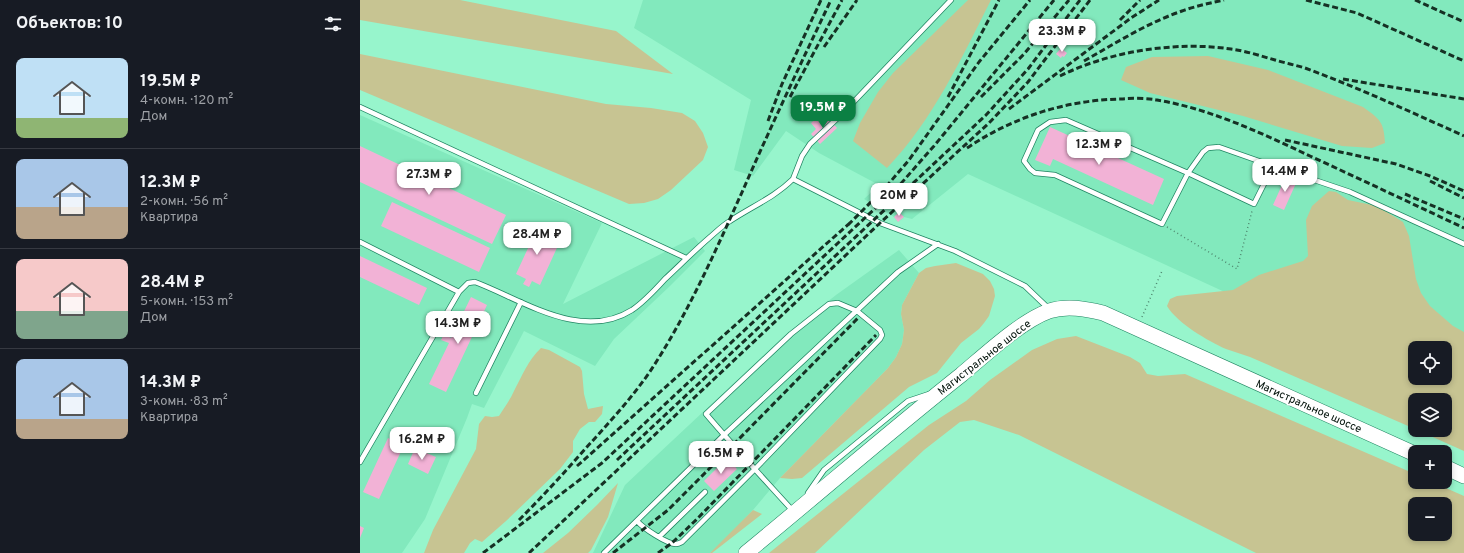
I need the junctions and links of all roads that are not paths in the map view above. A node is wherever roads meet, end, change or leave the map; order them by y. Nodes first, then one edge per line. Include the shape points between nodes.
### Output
1 (951, 0) edge
2 (360, 107) edge
3 (1273, 166) junction
4 (1188, 173) junction
5 (793, 179) junction
6 (360, 242) edge
7 (938, 244) junction
8 (1464, 244) edge
9 (686, 258) junction
10 (459, 292) junction
11 (520, 302) junction
12 (857, 311) junction
13 (1050, 311) junction
14 (476, 393) dead end
15 (724, 435) junction
16 (1408, 451) edge
17 (360, 462) edge
18 (755, 469) junction
19 (1452, 470) edge
20 (1464, 476) edge
21 (705, 492) dead end
22 (794, 514) junction
23 (637, 521) junction
24 (659, 537) junction
25 (604, 553) edge
26 (746, 553) edge

1 - 5 lane via 810,144
2 - 9 lane
3 - 4 lane via 1213,147 1203,152
3 - 4 lane via 1254,204
3 - 8 lane via 1350,192
4 - 4 lane via 1162,224 1055,175 1035,173 1024,161 1038,130 1050,122 1066,120
5 - 7 lane via 880,223
5 - 9 lane via 778,192 729,221
6 - 10 lane
7 - 12 lane via 898,272
7 - 13 lane via 1026,286
9 - 11 lane via 644,300 632,310 612,320 594,322 569,319
10 - 11 lane via 468,283 475,282
10 - 17 lane
11 - 14 lane
12 - 15 lane
12 - 15 lane via 838,303 829,304 791,334 706,414
12 - 18 lane via 882,332 880,339
13 - 16 main road, Магистральное шоссе via 1068,308 1103,313
13 - 22 main road, Магистральное шоссе via 1031,320 944,388
15 - 18 lane
15 - 23 lane
18 - 22 lane
18 - 24 lane via 682,542 675,544
19 - 20 main road
21 - 24 lane
22 - 26 main road, Магистральное шоссе
23 - 24 lane
23 - 25 lane

